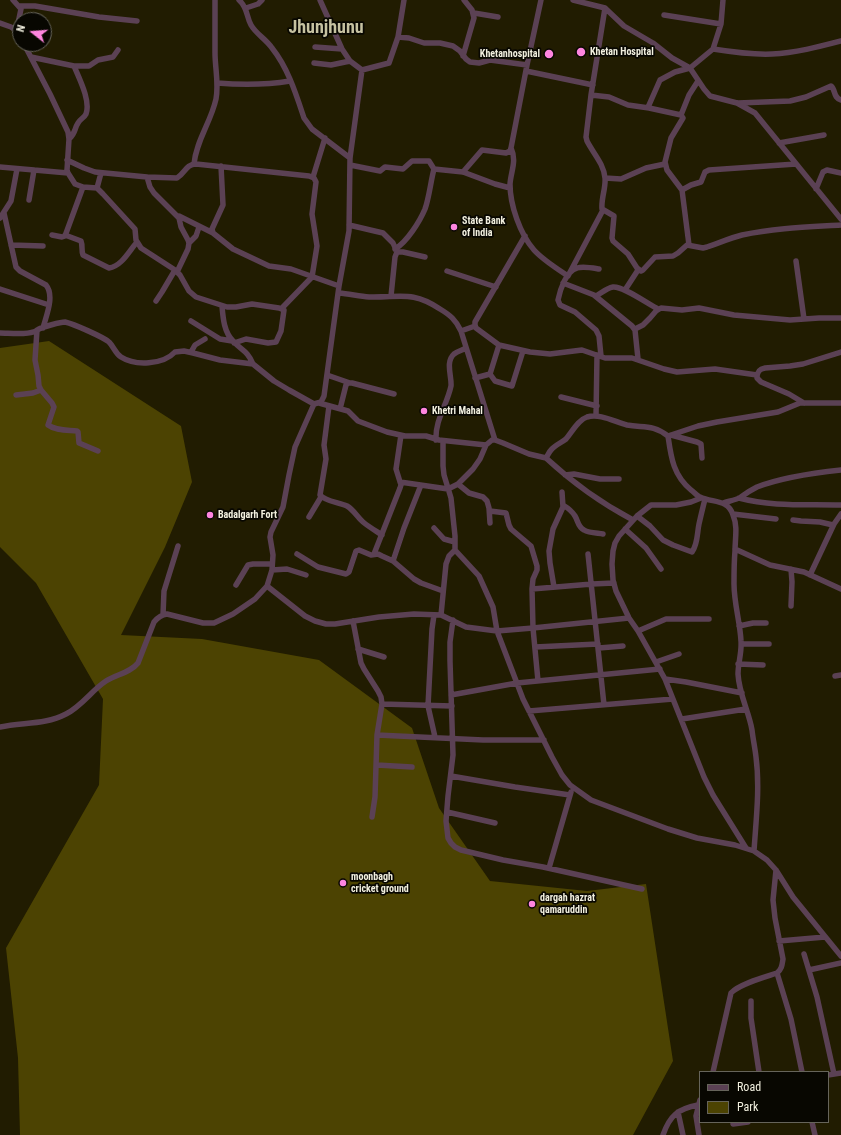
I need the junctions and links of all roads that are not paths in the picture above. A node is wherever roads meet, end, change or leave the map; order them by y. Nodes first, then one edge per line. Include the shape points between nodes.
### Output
1 (13, 0) edge
2 (215, 0) edge
3 (239, 0) edge
4 (262, 0) edge
5 (320, 0) edge
6 (404, 0) edge
7 (464, 0) edge
8 (540, 0) edge
9 (573, 0) edge
10 (723, 0) edge
11 (19, 6) junction
12 (246, 8) junction
13 (605, 8) junction
14 (21, 12) edge
15 (474, 13) junction
16 (664, 15) dead end
17 (498, 17) dead end
18 (137, 21) dead end
19 (0, 23) edge
20 (720, 24) junction
21 (12, 28) edge
22 (398, 37) junction
23 (841, 42) edge
24 (316, 47) dead end
25 (342, 49) junction
26 (713, 49) junction
27 (118, 50) dead end
28 (28, 52) edge
29 (463, 56) junction
30 (30, 57) junction
31 (350, 61) junction
32 (314, 63) dead end
33 (527, 65) junction
34 (74, 66) junction
35 (690, 68) junction
36 (362, 70) junction
37 (526, 71) junction
38 (290, 81) junction
39 (698, 81) junction
40 (217, 83) junction
41 (593, 85) junction
42 (591, 95) junction
43 (841, 100) edge
44 (737, 103) junction
45 (649, 108) junction
46 (681, 115) junction
47 (824, 135) dead end
48 (325, 138) junction
49 (69, 139) junction
50 (779, 143) junction
51 (511, 148) junction
52 (350, 158) junction
53 (67, 160) junction
54 (194, 164) junction
55 (665, 164) junction
56 (796, 164) junction
57 (350, 165) junction
58 (222, 166) junction
59 (0, 167) edge
60 (16, 169) junction
61 (434, 169) junction
62 (34, 170) junction
63 (463, 172) junction
64 (68, 173) junction
65 (101, 173) junction
66 (841, 173) edge
67 (148, 177) junction
68 (313, 177) junction
69 (605, 178) junction
70 (83, 187) junction
71 (97, 188) junction
72 (510, 188) junction
73 (816, 189) junction
74 (682, 190) junction
75 (29, 200) dead end
76 (603, 210) junction
77 (2, 215) edge
78 (177, 215) junction
79 (841, 219) edge
80 (349, 225) junction
81 (841, 226) edge
82 (199, 227) junction
83 (213, 233) junction
84 (52, 235) dead end
85 (65, 235) junction
86 (525, 236) junction
87 (137, 242) junction
88 (189, 243) junction
89 (11, 245) junction
90 (689, 245) junction
91 (44, 246) dead end
92 (396, 250) junction
93 (424, 257) dead end
94 (796, 261) dead end
95 (599, 269) dead end
96 (638, 270) junction
97 (176, 271) junction
98 (447, 271) dead end
99 (568, 276) junction
100 (312, 277) junction
101 (563, 283) junction
102 (496, 288) junction
103 (0, 289) edge
104 (339, 290) junction
105 (625, 290) junction
106 (391, 296) junction
107 (596, 296) junction
108 (156, 301) dead end
109 (48, 305) junction
110 (222, 306) junction
111 (282, 308) junction
112 (658, 309) junction
113 (841, 318) edge
114 (804, 319) junction
115 (191, 321) dead end
116 (475, 326) junction
117 (40, 329) junction
118 (635, 329) junction
119 (461, 331) junction
120 (0, 333) edge
121 (205, 340) dead end
122 (233, 342) junction
123 (499, 345) junction
124 (466, 348) junction
125 (522, 351) junction
126 (191, 352) junction
127 (841, 352) edge
128 (599, 356) junction
129 (638, 359) junction
130 (253, 364) junction
131 (327, 374) junction
132 (490, 374) junction
133 (757, 375) junction
134 (476, 378) junction
135 (350, 383) junction
136 (41, 390) junction
137 (394, 394) dead end
138 (16, 395) dead end
139 (561, 397) dead end
140 (316, 403) junction
141 (804, 403) junction
142 (841, 403) edge
143 (328, 406) junction
144 (597, 406) junction
145 (340, 409) junction
146 (596, 416) junction
147 (401, 435) junction
148 (669, 435) junction
149 (436, 440) junction
150 (495, 440) junction
151 (443, 441) junction
152 (486, 445) junction
153 (98, 451) dead end
154 (546, 458) junction
155 (702, 458) dead end
156 (841, 470) edge
157 (565, 475) junction
158 (619, 479) dead end
159 (400, 482) junction
160 (458, 484) junction
161 (421, 485) junction
162 (448, 489) junction
163 (562, 492) dead end
164 (322, 497) junction
165 (703, 498) junction
166 (739, 498) junction
167 (723, 503) junction
168 (563, 505) junction
169 (841, 505) edge
170 (490, 511) junction
171 (733, 514) junction
172 (841, 514) edge
173 (309, 517) dead end
174 (635, 518) junction
175 (776, 519) dead end
176 (793, 520) dead end
177 (490, 522) dead end
178 (834, 524) junction
179 (841, 524) edge
180 (434, 528) dead end
181 (625, 528) junction
182 (382, 534) junction
183 (603, 534) dead end
184 (455, 542) junction
185 (178, 546) dead end
186 (735, 549) junction
187 (455, 550) junction
188 (297, 554) dead end
189 (374, 554) junction
190 (588, 554) dead end
191 (393, 561) junction
192 (272, 567) junction
193 (661, 569) dead end
194 (791, 569) junction
195 (306, 575) dead end
196 (810, 575) junction
197 (614, 583) junction
198 (592, 584) junction
199 (236, 585) dead end
200 (267, 586) junction
201 (554, 587) junction
202 (532, 589) junction
203 (841, 589) edge
204 (443, 591) junction
205 (791, 606) dead end
206 (163, 614) junction
207 (434, 615) junction
208 (441, 615) junction
209 (629, 618) junction
210 (709, 619) dead end
211 (453, 620) junction
212 (353, 621) junction
213 (596, 622) junction
214 (766, 623) dead end
215 (739, 626) junction
216 (534, 628) junction
217 (497, 630) junction
218 (638, 631) junction
219 (741, 644) junction
220 (769, 644) dead end
221 (598, 646) junction
222 (623, 646) dead end
223 (535, 647) junction
224 (358, 649) junction
225 (679, 654) dead end
226 (384, 657) dead end
227 (656, 662) junction
228 (738, 664) junction
229 (763, 665) dead end
230 (660, 669) junction
231 (601, 675) junction
232 (665, 679) junction
233 (538, 681) junction
234 (517, 683) junction
235 (742, 693) junction
236 (451, 696) junction
237 (673, 700) junction
238 (382, 704) junction
239 (604, 705) junction
240 (428, 706) junction
241 (452, 706) junction
242 (746, 709) junction
243 (529, 711) junction
244 (682, 719) junction
245 (0, 727) edge
246 (377, 735) junction
247 (435, 737) junction
248 (453, 738) junction
249 (544, 740) junction
250 (377, 765) junction
251 (412, 766) dead end
252 (451, 776) junction
253 (572, 787) junction
254 (570, 795) junction
255 (446, 812) junction
256 (372, 817) dead end
257 (495, 823) dead end
258 (746, 848) junction
259 (754, 851) junction
260 (549, 868) junction
261 (776, 870) junction
262 (642, 889) dead end
263 (825, 937) junction
264 (779, 941) junction
265 (804, 954) dead end
266 (841, 956) edge
267 (841, 963) edge
268 (809, 970) junction
269 (777, 972) junction
270 (751, 1001) dead end
271 (713, 1071) edge
272 (759, 1071) edge
273 (802, 1071) edge
274 (841, 1073) edge
275 (831, 1074) edge
276 (699, 1103) edge
277 (678, 1112) junction
278 (740, 1123) edge
279 (812, 1123) edge
280 (733, 1124) dead end
281 (663, 1135) edge
282 (683, 1135) edge
283 (699, 1135) edge
284 (815, 1135) edge

1 - 11 street
2 - 40 street
3 - 12 street
4 - 12 street
5 - 25 street
6 - 22 street
7 - 15 street
8 - 33 street
9 - 13 street
10 - 20 street
11 - 14 street
11 - 18 street via 35,6
12 - 38 street via 251,25 272,47
13 - 35 street via 624,26
13 - 41 street
15 - 17 street
15 - 29 street
16 - 20 street
19 - 21 street
20 - 26 street
22 - 29 street via 453,46
22 - 36 street via 389,63
23 - 26 street via 813,49 772,54
24 - 25 street
25 - 31 street
26 - 35 street
27 - 34 street via 113,57 98,60 91,65
28 - 30 street
29 - 33 street via 473,63 490,60
30 - 34 street
30 - 49 street via 68,132
31 - 32 street via 331,65
31 - 36 street
33 - 37 street
34 - 49 street via 83,86 87,107 85,115
35 - 39 street
35 - 45 street via 660,80
36 - 52 street
37 - 41 street
37 - 51 street
38 - 40 street via 271,84
38 - 48 street via 304,118
39 - 44 street via 710,96
39 - 46 street
40 - 54 street via 213,108 196,149
41 - 42 street
42 - 45 street
42 - 69 street via 586,137
43 - 44 street via 836,97 831,86 790,101
44 - 50 street via 755,113
45 - 46 street
46 - 55 street via 683,118 671,138
47 - 50 street
48 - 52 street
48 - 68 street
49 - 53 street
50 - 56 street
51 - 63 street via 506,153 482,150
51 - 72 street via 514,157
52 - 57 street
53 - 64 street
53 - 65 street via 90,171
54 - 58 street
54 - 67 street via 187,167 177,178
55 - 69 street via 646,168 621,179
55 - 74 street
56 - 73 street
56 - 74 street via 709,170 705,172 701,182
57 - 61 street via 380,171 385,167 403,169 412,161 429,161
57 - 80 street
58 - 68 street
58 - 83 street via 223,205 212,229
59 - 60 street
60 - 62 street
60 - 77 street via 11,201
61 - 63 street
61 - 92 street via 425,209 414,229
62 - 64 street
62 - 75 street
63 - 72 street
64 - 70 street via 75,184
65 - 67 street
65 - 71 street
66 - 73 street via 825,171
67 - 78 street via 154,193
68 - 100 street via 316,182 312,214 317,246
69 - 76 street
70 - 71 street
70 - 85 street
71 - 87 street via 135,229
72 - 86 street via 516,216
73 - 79 street
74 - 90 street
76 - 96 street via 614,216 613,241 628,254
76 - 99 street
77 - 89 street
78 - 82 street
78 - 88 street
80 - 92 street via 383,233
80 - 104 street
81 - 90 street via 788,228 736,237 707,247
82 - 83 street
82 - 88 street via 196,236
83 - 100 street via 244,255 269,266 291,269
84 - 85 street
85 - 87 street via 81,241 83,255 109,268 120,263
86 - 99 street via 534,250
86 - 102 street
87 - 97 street via 145,251
88 - 97 street via 188,250
89 - 91 street
89 - 109 street via 18,269 49,289
90 - 96 street via 675,255 655,257 643,270
92 - 93 street
92 - 106 street
94 - 114 street
95 - 99 street via 577,268
96 - 105 street
97 - 108 street
97 - 110 street via 193,295
98 - 102 street
99 - 101 street
100 - 104 street
100 - 111 street
101 - 107 street
101 - 128 street via 558,302 596,330 599,336
102 - 116 street via 476,320
103 - 109 street
104 - 106 street via 370,297
104 - 131 street
105 - 107 street via 612,287
105 - 112 street
106 - 119 street via 418,298 432,303 452,316
107 - 118 street
109 - 117 street
110 - 111 street via 252,304
110 - 122 street via 226,332
111 - 122 street via 284,314 276,342 246,339
112 - 114 street via 699,308 734,315
112 - 118 street via 647,322
113 - 114 street
115 - 122 street via 220,339
116 - 119 street
116 - 123 street
117 - 120 street via 33,333
117 - 126 street via 64,322 76,326 110,342 116,353 123,358 137,362 148,363 164,360 175,352
117 - 136 street via 35,360
118 - 129 street
119 - 124 street
121 - 126 street via 195,345
122 - 130 street via 248,354
123 - 125 street
123 - 132 street
124 - 134 street
124 - 149 street via 452,357 451,386 437,425
125 - 128 street via 550,354 582,350
125 - 132 street via 512,386 495,381
126 - 130 street via 220,360
127 - 133 street via 803,364 762,369
128 - 129 street
128 - 144 street
129 - 133 street via 677,372 715,369
130 - 140 street via 274,381
131 - 135 street
131 - 140 street via 323,400
132 - 134 street
133 - 141 street via 761,382
134 - 150 street
135 - 137 street
135 - 145 street via 346,385
136 - 138 street
136 - 153 street via 54,405 48,426 77,431 81,444
139 - 144 street
140 - 143 street
140 - 192 street via 296,447 283,507 271,532
141 - 142 street
141 - 148 street via 778,412 698,426
143 - 145 street
143 - 164 street via 324,441 326,459 320,493
144 - 146 street
145 - 147 street via 349,412 362,423
146 - 148 street via 627,425 649,426
146 - 154 street via 581,421 564,440 552,448
147 - 149 street via 426,436
147 - 159 street via 396,469
148 - 155 street via 701,444
148 - 165 street via 675,471 684,484
149 - 151 street
150 - 152 street
150 - 154 street
151 - 152 street
151 - 162 street via 443,466
152 - 160 street via 477,464
154 - 157 street
156 - 166 street via 772,482
157 - 158 street
157 - 174 street via 595,498
159 - 161 street
159 - 182 street
160 - 162 street
160 - 170 street via 469,493 485,499
161 - 162 street
161 - 191 street
162 - 184 street
163 - 168 street
164 - 173 street
164 - 182 street via 347,506 364,523
165 - 167 street
165 - 174 street via 676,505 651,505
165 - 174 street via 696,544 692,552 663,540 650,526
166 - 167 street
166 - 169 street via 770,504
167 - 171 street
168 - 183 street via 574,515 582,529
168 - 201 street via 553,528 549,551
170 - 177 street
170 - 202 street via 506,513 511,529 531,546 538,567
171 - 175 street
171 - 186 street via 737,534
172 - 178 street
174 - 181 street
176 - 178 street
178 - 179 street
178 - 196 street
180 - 184 street via 444,539
181 - 193 street via 646,548
181 - 197 street via 613,551
182 - 189 street
184 - 187 street
185 - 206 street via 164,591
186 - 194 street via 770,565
186 - 215 street via 734,586
187 - 204 street via 446,564
187 - 217 street via 478,576 493,607
188 - 189 street via 318,567 346,574 356,550
189 - 191 street
190 - 198 street
191 - 204 street via 420,583
192 - 195 street
192 - 199 street via 248,565
192 - 200 street
194 - 196 street
194 - 205 street
196 - 203 street
197 - 198 street
197 - 209 street
198 - 201 street
198 - 213 street
200 - 206 street via 255,599 214,623
200 - 212 street via 315,622 335,624
201 - 202 street
202 - 216 street
204 - 208 street
206 - 245 street via 154,622 138,663 129,671 102,683 67,714 39,723
207 - 208 street
207 - 212 street via 414,614
207 - 240 street
208 - 211 street
209 - 213 street
209 - 218 street
210 - 218 street via 666,619
211 - 217 street via 466,626
211 - 236 street via 450,642
212 - 224 street
213 - 216 street
213 - 221 street
214 - 215 street
215 - 219 street
216 - 217 street
216 - 223 street
217 - 234 street
218 - 227 street
219 - 220 street
219 - 228 street
221 - 222 street
221 - 223 street
221 - 231 street
223 - 233 street
224 - 226 street
224 - 238 street via 364,669 378,691
225 - 227 street
227 - 230 street
228 - 229 street
228 - 235 street
230 - 231 street
230 - 232 street
231 - 233 street
231 - 239 street
232 - 235 street
232 - 237 street
233 - 234 street
234 - 236 street
234 - 243 street
235 - 242 street
236 - 241 street
237 - 239 street
237 - 244 street
238 - 240 street
238 - 246 street
239 - 243 street
240 - 241 street
240 - 247 street
241 - 248 street
242 - 244 street
242 - 259 street via 752,728 757,769
243 - 249 street
244 - 258 street via 704,777
246 - 247 street
246 - 250 street
247 - 248 street
248 - 249 street
248 - 252 street
249 - 253 street via 562,775
250 - 251 street
250 - 256 street via 376,797
252 - 254 street
252 - 255 street
253 - 254 street
253 - 258 street via 591,800 668,829 696,838
254 - 260 street
255 - 257 street
255 - 260 street via 448,838 455,847 503,860
258 - 259 street
259 - 261 street
260 - 262 street
261 - 263 street via 793,897
261 - 264 street via 773,900
263 - 264 street
263 - 266 street
264 - 269 street via 783,959
265 - 268 street
267 - 268 street
268 - 275 street via 817,997
269 - 271 street via 740,986 731,993
269 - 273 street via 791,1019
270 - 272 street
274 - 275 street
276 - 277 street
276 - 283 street via 696,1116
277 - 281 street via 670,1120
277 - 282 street
278 - 280 street
279 - 284 street

